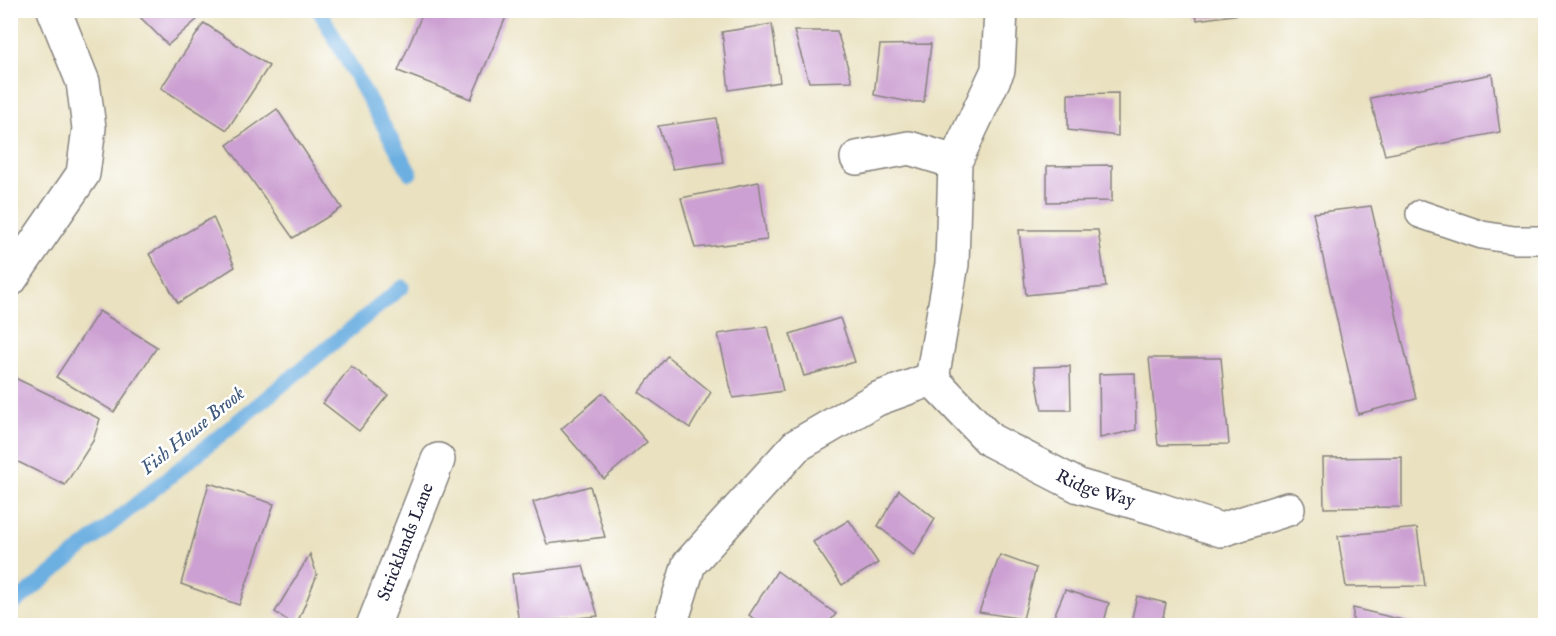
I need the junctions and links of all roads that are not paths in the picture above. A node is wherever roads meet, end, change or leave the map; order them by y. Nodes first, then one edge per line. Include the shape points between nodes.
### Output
1 (54, 10) edge
2 (1000, 10) edge
3 (857, 158) dead end
4 (955, 162) junction
5 (1420, 214) dead end
6 (1545, 240) edge
7 (10, 280) edge
8 (932, 379) junction
9 (438, 460) dead end
10 (1288, 509) dead end
11 (373, 626) edge
12 (670, 626) edge

1 - 7 street via 82,82 89,128 82,174
2 - 4 street via 998,70
3 - 4 street via 909,148
4 - 8 street via 952,264
5 - 6 lane via 1482,235
8 - 10 street, Ridge Way via 990,440 1080,486 1221,530
8 - 12 street via 877,399 796,446 689,564
9 - 11 street, Stricklands Lane

